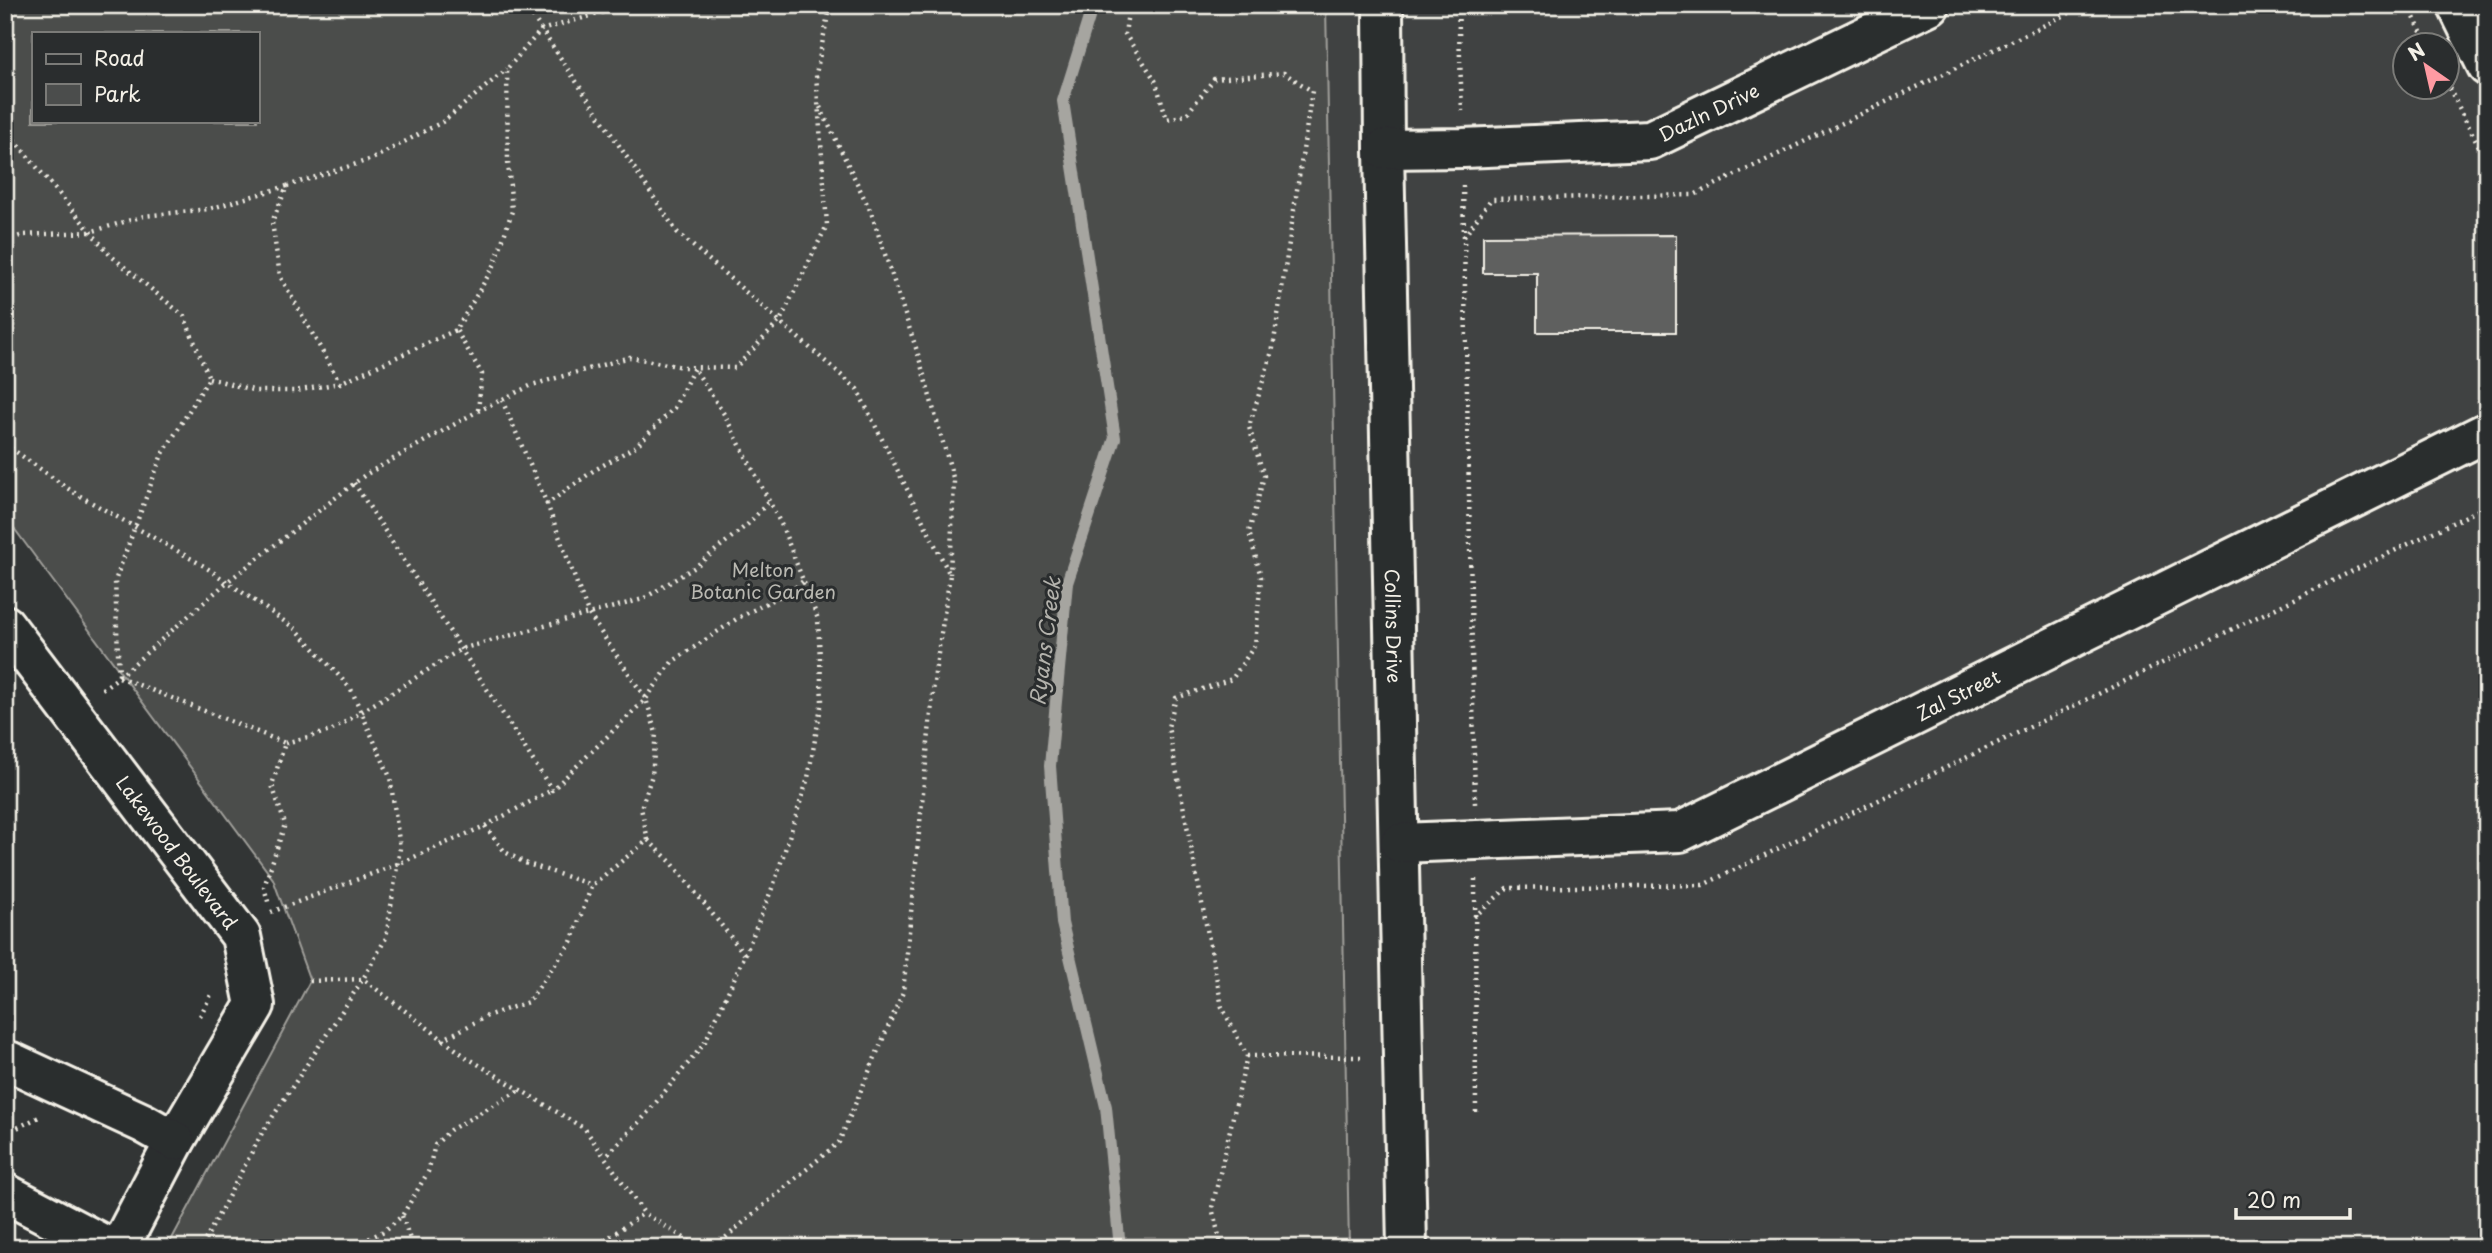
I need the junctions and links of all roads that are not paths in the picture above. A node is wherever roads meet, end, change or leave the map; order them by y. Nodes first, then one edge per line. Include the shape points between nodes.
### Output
1 (1383, 5) edge
2 (1930, 5) edge
3 (2457, 5) edge
4 (2487, 66) edge
5 (1384, 149) junction
6 (2487, 432) edge
7 (5, 625) edge
8 (1400, 843) junction
9 (5, 1063) edge
10 (174, 1141) junction
11 (5, 1193) edge
12 (110, 1248) edge
13 (119, 1248) edge
14 (1407, 1248) edge

1 - 5 street, Collins Drive
2 - 5 street, Dazln Drive via 1650,140
3 - 4 street
5 - 8 street, Collins Drive
6 - 8 street, Zal Street via 1679,832
7 - 10 street, Lakewood Boulevard via 241,936 255,1005
8 - 14 street, Collins Drive
9 - 10 street
10 - 13 street, Lakewood Boulevard
11 - 12 street

